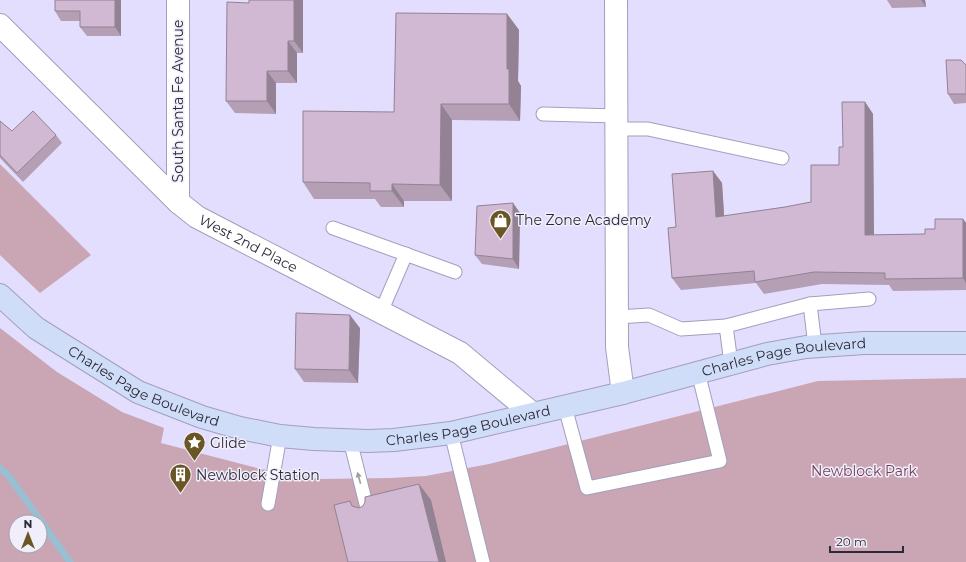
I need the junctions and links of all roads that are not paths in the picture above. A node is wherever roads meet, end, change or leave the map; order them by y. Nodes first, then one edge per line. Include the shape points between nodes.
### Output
1 (178, 0) edge
2 (616, 0) edge
3 (0, 25) edge
4 (543, 114) dead end
5 (617, 123) junction
6 (782, 158) dead end
7 (178, 202) junction
8 (332, 228) dead end
9 (406, 254) junction
10 (455, 272) dead end
11 (0, 295) edge
12 (869, 299) dead end
13 (810, 304) junction
14 (381, 312) junction
15 (617, 317) junction
16 (726, 326) junction
17 (966, 343) edge
18 (815, 346) junction
19 (731, 363) junction
20 (698, 372) junction
21 (623, 393) junction
22 (565, 406) junction
23 (533, 414) junction
24 (451, 433) junction
25 (280, 436) junction
26 (350, 440) junction
27 (268, 504) dead end
28 (369, 516) edge
29 (483, 562) edge

1 - 7 street, South Santa Fe Avenue
2 - 5 street
3 - 7 street, West 2nd Place
4 - 5 lane
5 - 6 lane
5 - 15 street
7 - 14 street, West 2nd Place via 209,224
8 - 9 lane
9 - 10 lane
9 - 14 lane
11 - 25 main road, Charles Page Boulevard via 36,328 138,392 202,417
12 - 13 lane
13 - 16 lane
13 - 18 lane
14 - 23 street, West 2nd Place via 460,353
15 - 16 lane via 649,315 681,329
15 - 21 street via 617,347
16 - 19 lane
17 - 18 main road, Charles Page Boulevard via 864,343
18 - 19 main road, Charles Page Boulevard
19 - 20 main road, Charles Page Boulevard
20 - 21 main road, Charles Page Boulevard
20 - 22 lane via 720,461 587,488
21 - 22 main road, Charles Page Boulevard
22 - 23 main road, Charles Page Boulevard
23 - 24 main road, Charles Page Boulevard
24 - 26 main road, Charles Page Boulevard via 394,440
24 - 29 lane
25 - 26 main road, Charles Page Boulevard
25 - 27 lane
28 -> 26 lane

